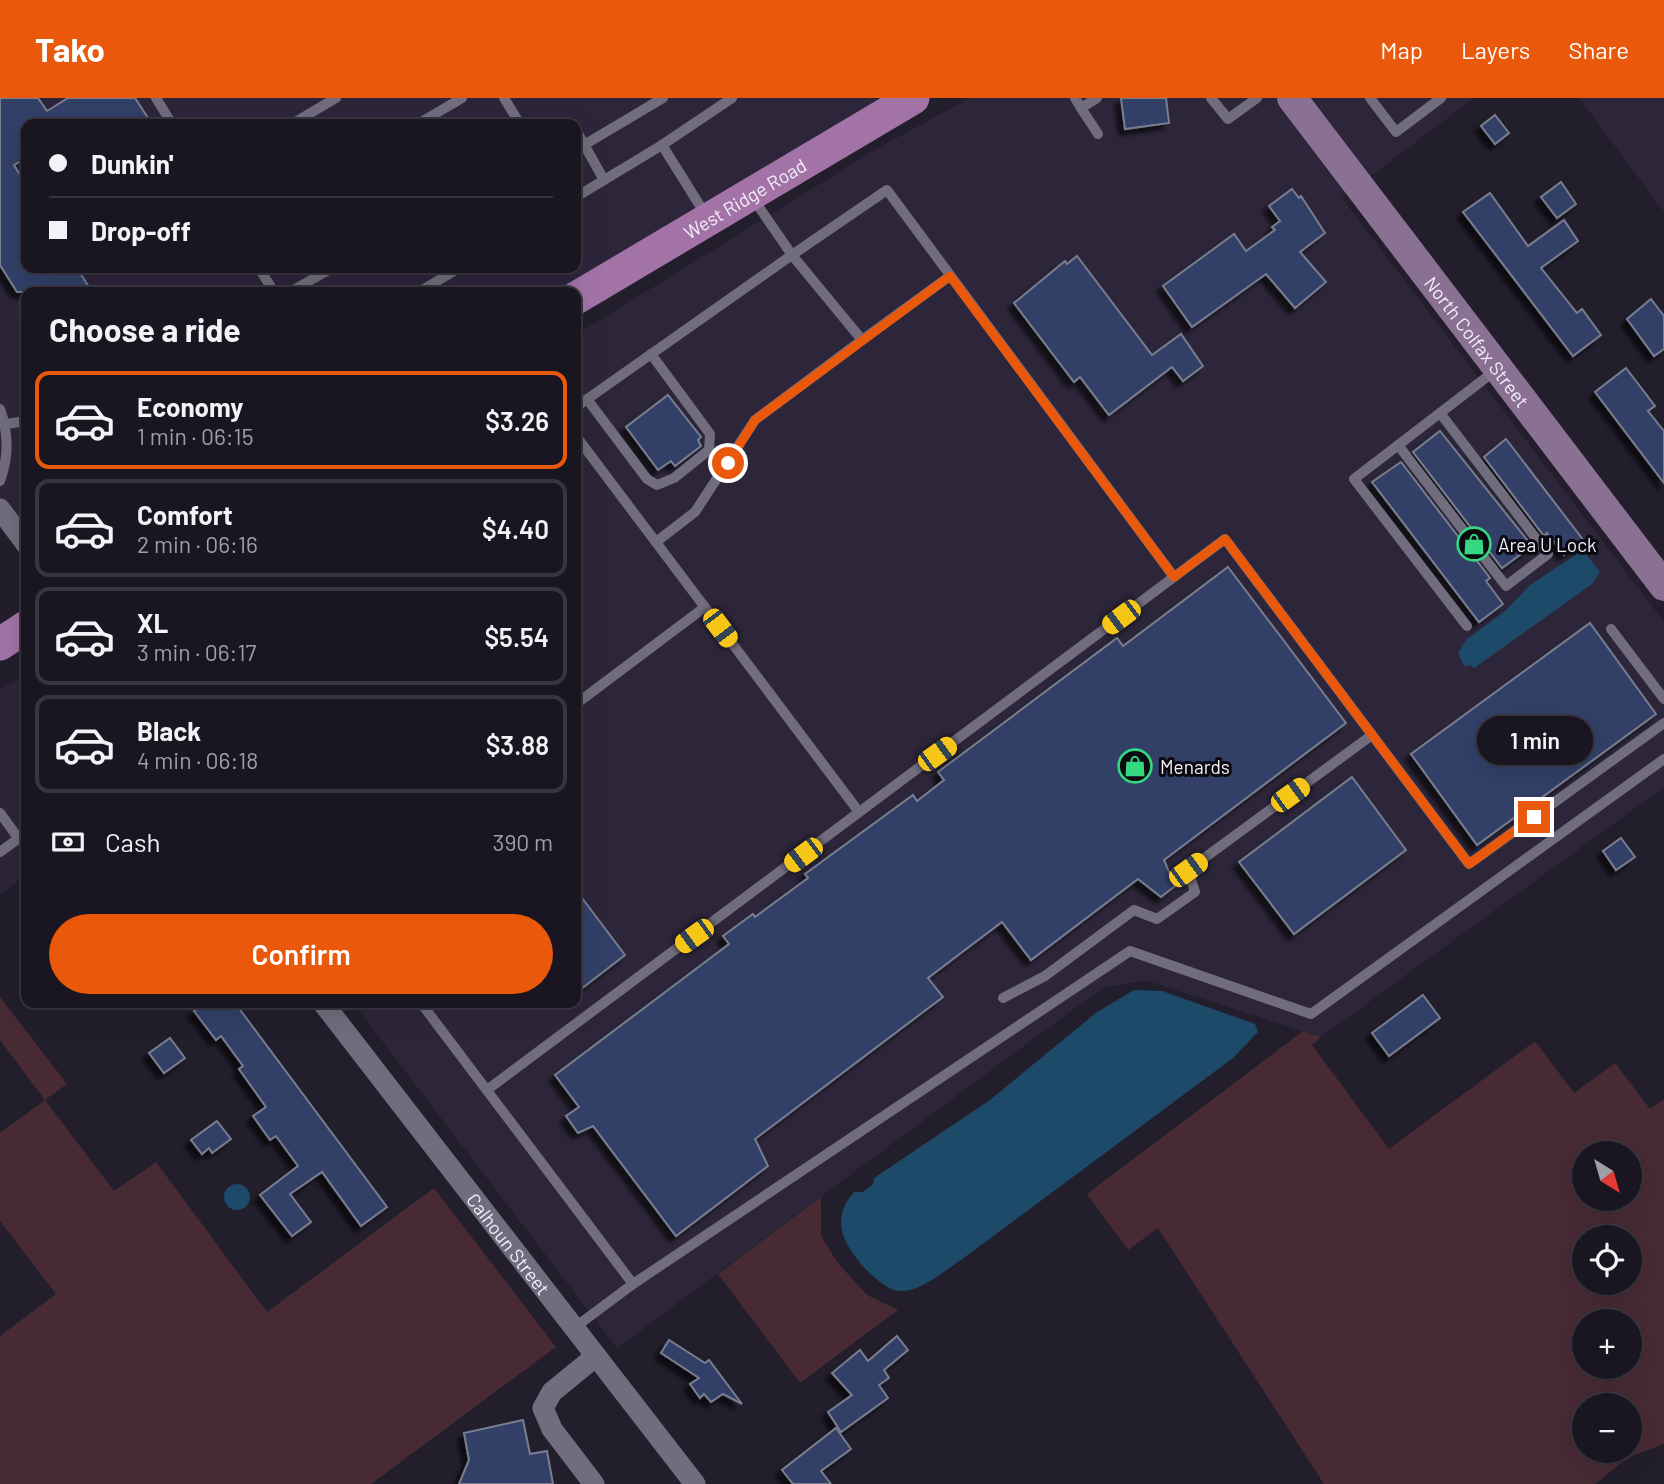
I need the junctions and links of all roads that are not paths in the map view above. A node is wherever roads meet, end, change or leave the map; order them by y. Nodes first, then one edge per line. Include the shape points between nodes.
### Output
1 (156, 98) edge
2 (336, 98) edge
3 (461, 98) edge
4 (504, 98) edge
5 (663, 98) edge
6 (732, 98) edge
7 (913, 98) edge
8 (1097, 98) edge
9 (1211, 98) edge
10 (1257, 98) edge
11 (1292, 98) edge
12 (1370, 98) edge
13 (1441, 98) edge
14 (1078, 103) edge
15 (169, 119) edge
16 (300, 119) edge
17 (426, 119) edge
18 (517, 119) edge
19 (1098, 134) dead end
20 (581, 139) edge
21 (584, 145) junction
22 (662, 145) junction
23 (604, 180) junction
24 (581, 194) edge
25 (750, 195) junction
26 (709, 219) junction
27 (792, 255) junction
28 (323, 273) edge
29 (451, 273) edge
30 (950, 276) junction
31 (299, 287) edge
32 (427, 287) edge
33 (581, 295) edge
34 (862, 340) junction
35 (651, 354) junction
36 (1498, 369) junction
37 (587, 399) junction
38 (581, 403) edge
39 (0, 409) edge
40 (1440, 413) junction
41 (21, 422) edge
42 (6, 424) junction
43 (581, 443) edge
44 (1398, 445) junction
45 (0, 481) edge
46 (0, 509) edge
47 (21, 537) edge
48 (656, 542) junction
49 (1174, 577) junction
50 (1664, 586) edge
51 (705, 607) junction
52 (1467, 626) dead end
53 (1611, 629) dead end
54 (21, 630) edge
55 (0, 644) edge
56 (1664, 699) edge
57 (581, 700) edge
58 (1664, 723) edge
59 (1373, 735) junction
60 (1664, 759) edge
61 (859, 812) junction
62 (0, 813) edge
63 (21, 835) edge
64 (21, 837) edge
65 (0, 852) edge
66 (1003, 998) dead end
67 (327, 1008) edge
68 (425, 1008) edge
69 (487, 1090) junction
70 (634, 1284) junction
71 (574, 1328) junction
72 (596, 1356) junction
73 (593, 1484) edge
74 (695, 1484) edge

1 - 15 lane
2 - 16 lane
3 - 17 lane
4 - 18 lane
5 - 21 lane
6 - 22 lane
7 - 25 main road, West Ridge Road
8 - 14 lane
9 - 10 lane via 1228,119
11 - 36 street, North Colfax Street
12 - 13 lane via 1396,132
14 - 19 lane
20 - 21 lane
21 - 23 lane
22 - 23 lane
22 - 26 lane
23 - 24 lane
25 - 26 main road, West Ridge Road
25 - 27 lane
26 - 33 main road, West Ridge Road
27 - 30 lane via 887,190
27 - 34 lane
27 - 35 lane
28 - 31 lane
29 - 32 lane
30 - 34 lane
30 - 49 lane
34 - 48 lane via 755,420 695,512
35 - 37 lane
35 - 37 lane via 710,434 709,450 674,478 657,485 647,479
36 - 40 lane
36 - 50 street, North Colfax Street
37 - 38 lane
39 - 42 lane
40 - 44 lane
40 - 44 lane via 1548,554 1506,586
41 - 42 lane
42 - 45 lane via 7,461
43 - 48 lane
44 - 52 lane via 1354,479
46 - 47 street
48 - 51 lane
49 - 59 lane via 1225,539
49 - 61 lane
51 - 57 lane
51 - 61 lane
53 - 56 lane
54 - 55 main road
58 - 59 lane via 1469,864
59 - 66 lane via 1188,870 1195,892 1157,919 1134,910 1045,976
60 - 70 lane via 1311,1014 1130,951
61 - 69 lane
62 - 63 lane
64 - 65 lane
67 - 71 street, Calhoun Street
68 - 69 lane
69 - 70 lane
70 - 71 lane
71 - 72 street, Calhoun Street
72 - 73 street via 552,1392 543,1408 552,1429
72 - 74 street, Calhoun Street

